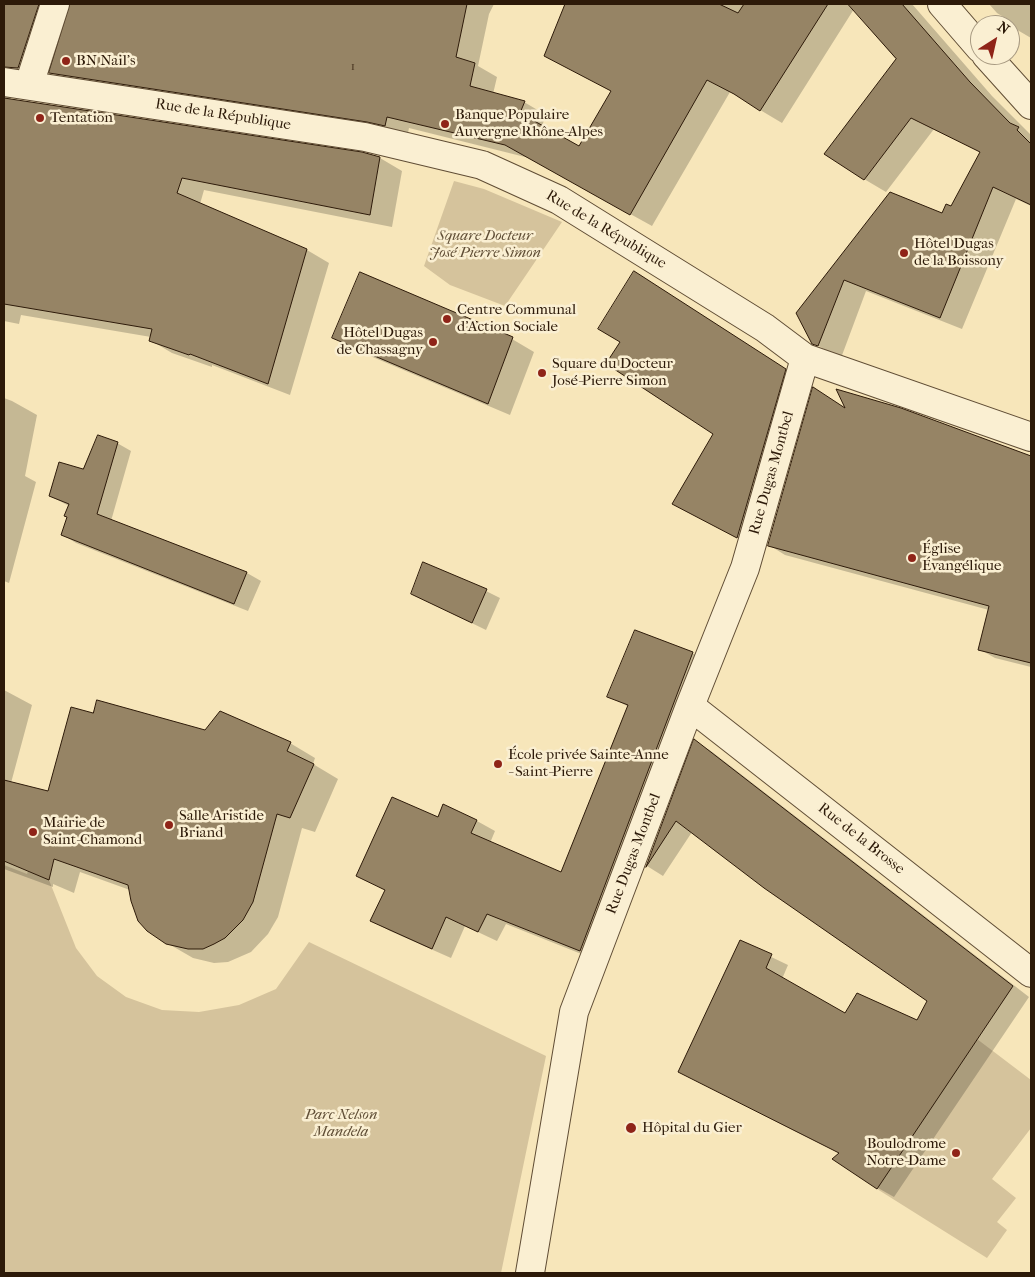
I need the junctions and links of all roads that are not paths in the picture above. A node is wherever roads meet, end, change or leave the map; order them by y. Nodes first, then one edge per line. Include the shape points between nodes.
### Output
1 (56, 4) edge
2 (942, 4) edge
3 (970, 36) edge
4 (995, 65) edge
5 (17, 83) edge
6 (1031, 104) edge
7 (805, 358) junction
8 (1031, 437) edge
9 (690, 706) junction
10 (1031, 973) edge
11 (530, 1273) edge

1 - 5 street
2 - 3 street
4 - 6 street
5 - 7 street, Rue de la République via 364,137 482,165 559,200 765,328
7 - 8 street, Rue de la République
7 - 9 street, Rue Dugas Montbel via 745,568
9 - 10 street, Rue de la Brosse
9 - 11 street, Rue Dugas Montbel via 574,1012

